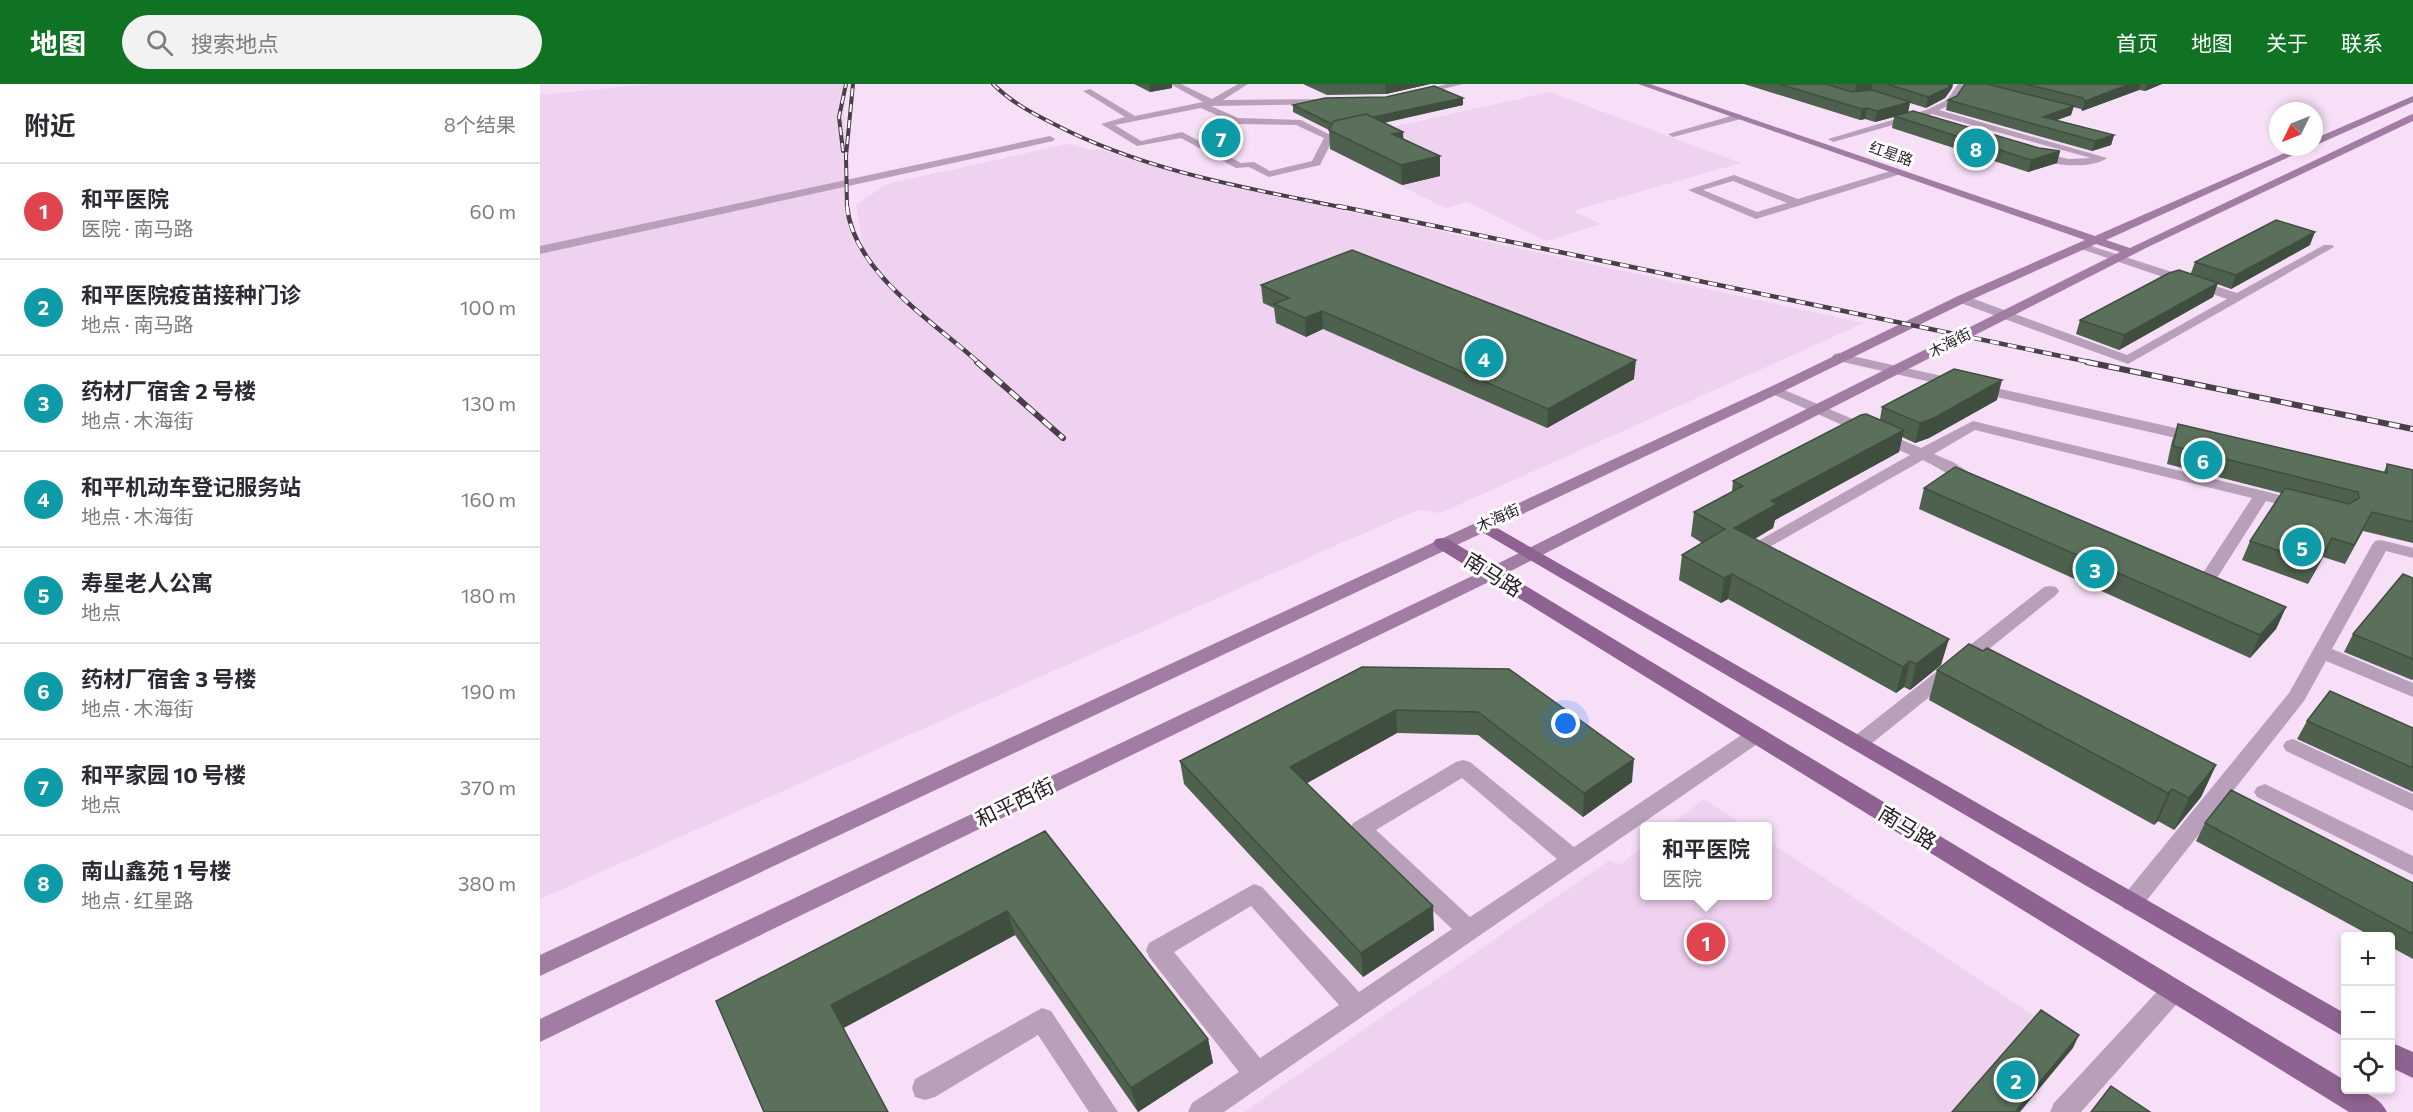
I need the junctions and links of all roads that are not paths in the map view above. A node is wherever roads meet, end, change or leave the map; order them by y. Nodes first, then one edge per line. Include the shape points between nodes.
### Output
1 (1174, 84) edge
2 (1242, 84) edge
3 (1417, 84) edge
4 (1459, 84) edge
5 (1642, 84) edge
6 (1671, 84) edge
7 (1962, 84) edge
8 (1431, 90) junction
9 (1088, 91) dead end
10 (1408, 94) edge
11 (2413, 99) edge
12 (1339, 100) edge
13 (1207, 104) junction
14 (1904, 106) edge
15 (1929, 112) junction
16 (1738, 117) junction
17 (1911, 117) junction
18 (2413, 117) edge
19 (1134, 119) junction
20 (1933, 124) edge
21 (1673, 134) dead end
22 (1050, 139) dead end
23 (1833, 139) junction
24 (2323, 139) edge
25 (2020, 150) edge
26 (2285, 156) edge
27 (1897, 172) junction
28 (1798, 203) junction
29 (2110, 233) junction
30 (2096, 240) junction
31 (2144, 245) junction
32 (2082, 246) junction
33 (2328, 247) dead end
34 (540, 250) edge
35 (2124, 255) junction
36 (2238, 298) junction
37 (1962, 299) junction
38 (2005, 315) junction
39 (1839, 357) junction
40 (1897, 369) junction
41 (1775, 390) junction
42 (1820, 408) junction
43 (2217, 443) edge
44 (1924, 455) junction
45 (1983, 488) edge
46 (2262, 495) junction
47 (2318, 509) edge
48 (1483, 525) junction
49 (1442, 543) junction
50 (1533, 553) junction
51 (1750, 553) edge
52 (2413, 553) edge
53 (1491, 574) junction
54 (2206, 582) edge
55 (2050, 591) dead end
56 (2322, 652) junction
57 (2413, 691) edge
58 (1756, 735) junction
59 (1859, 743) junction
60 (2293, 746) dead end
61 (2265, 792) dead end
62 (2413, 803) edge
63 (1574, 860) junction
64 (2413, 866) edge
65 (2132, 902) junction
66 (1469, 931) junction
67 (540, 966) edge
68 (2174, 990) junction
69 (1357, 1007) junction
70 (2341, 1024) edge
71 (540, 1031) edge
72 (2395, 1055) edge
73 (2413, 1066) edge
74 (1257, 1075) junction
75 (925, 1088) dead end
76 (1104, 1112) edge
77 (1202, 1112) edge
78 (2064, 1112) edge
79 (2373, 1112) edge

1 - 13 street
2 - 13 street
3 - 8 street
4 - 8 street
5 - 16 main road, 红星路
6 - 23 main road, 红星路
7 - 15 street via 1950,102
8 - 10 street
9 - 19 street
11 - 24 main road
12 - 13 street
13 - 19 street
13 - 19 street via 1236,121 1298,122 1329,137 1316,163 1269,174 1250,165 1240,166 1182,135 1140,144 1106,124
14 - 15 street
15 - 17 street
15 - 25 street via 2102,158 2093,162 2053,160
16 - 21 street
16 - 27 main road, 红星路
17 - 20 street
17 - 23 street
18 - 31 main road, 木海街
22 - 34 street
23 - 29 main road, 红星路
26 - 29 main road, 木海街
27 - 28 street
27 - 30 main road, 红星路
28 - 28 street via 1756,216 1693,190 1734,178
29 - 30 main road, 木海街
29 - 31 main road, 红星路
30 - 32 main road, 木海街
30 - 35 main road, 红星路
31 - 35 main road, 木海街
32 - 35 street
32 - 37 main road, 木海街
33 - 36 street
35 - 36 street
35 - 38 main road, 木海街
36 - 38 street via 2128,360
37 - 38 street
37 - 39 main road, 木海街
38 - 40 main road, 木海街
39 - 40 street
39 - 41 main road, 木海街
40 - 42 main road, 木海街
40 - 43 street
41 - 42 street
41 - 48 main road, 木海街
42 - 44 street
42 - 50 main road, 木海街
44 - 45 street
44 - 46 street via 1973,425
44 - 51 street
46 - 47 street
46 - 54 street
48 - 49 main road, 木海街
48 - 50 main road, 南马路
49 - 53 main road, 南马路
49 - 67 main road
50 - 53 main road, 木海街
50 - 59 main road, 南马路
52 - 56 street via 2380,545
53 - 58 main road, 南马路
53 - 71 main road, 和平西街
55 - 59 street
56 - 57 street
56 - 65 street via 2297,696
58 - 63 street
58 - 68 main road, 南马路
59 - 65 main road, 南马路
60 - 62 street
61 - 64 street
63 - 66 street
63 - 66 street via 1463,768 1360,829
65 - 70 main road, 南马路
66 - 69 street
68 - 78 street
68 - 79 main road, 南马路
69 - 74 street
69 - 74 street via 1254,893 1158,950
72 - 73 main road
74 - 77 street
75 - 76 street via 1042,1019

